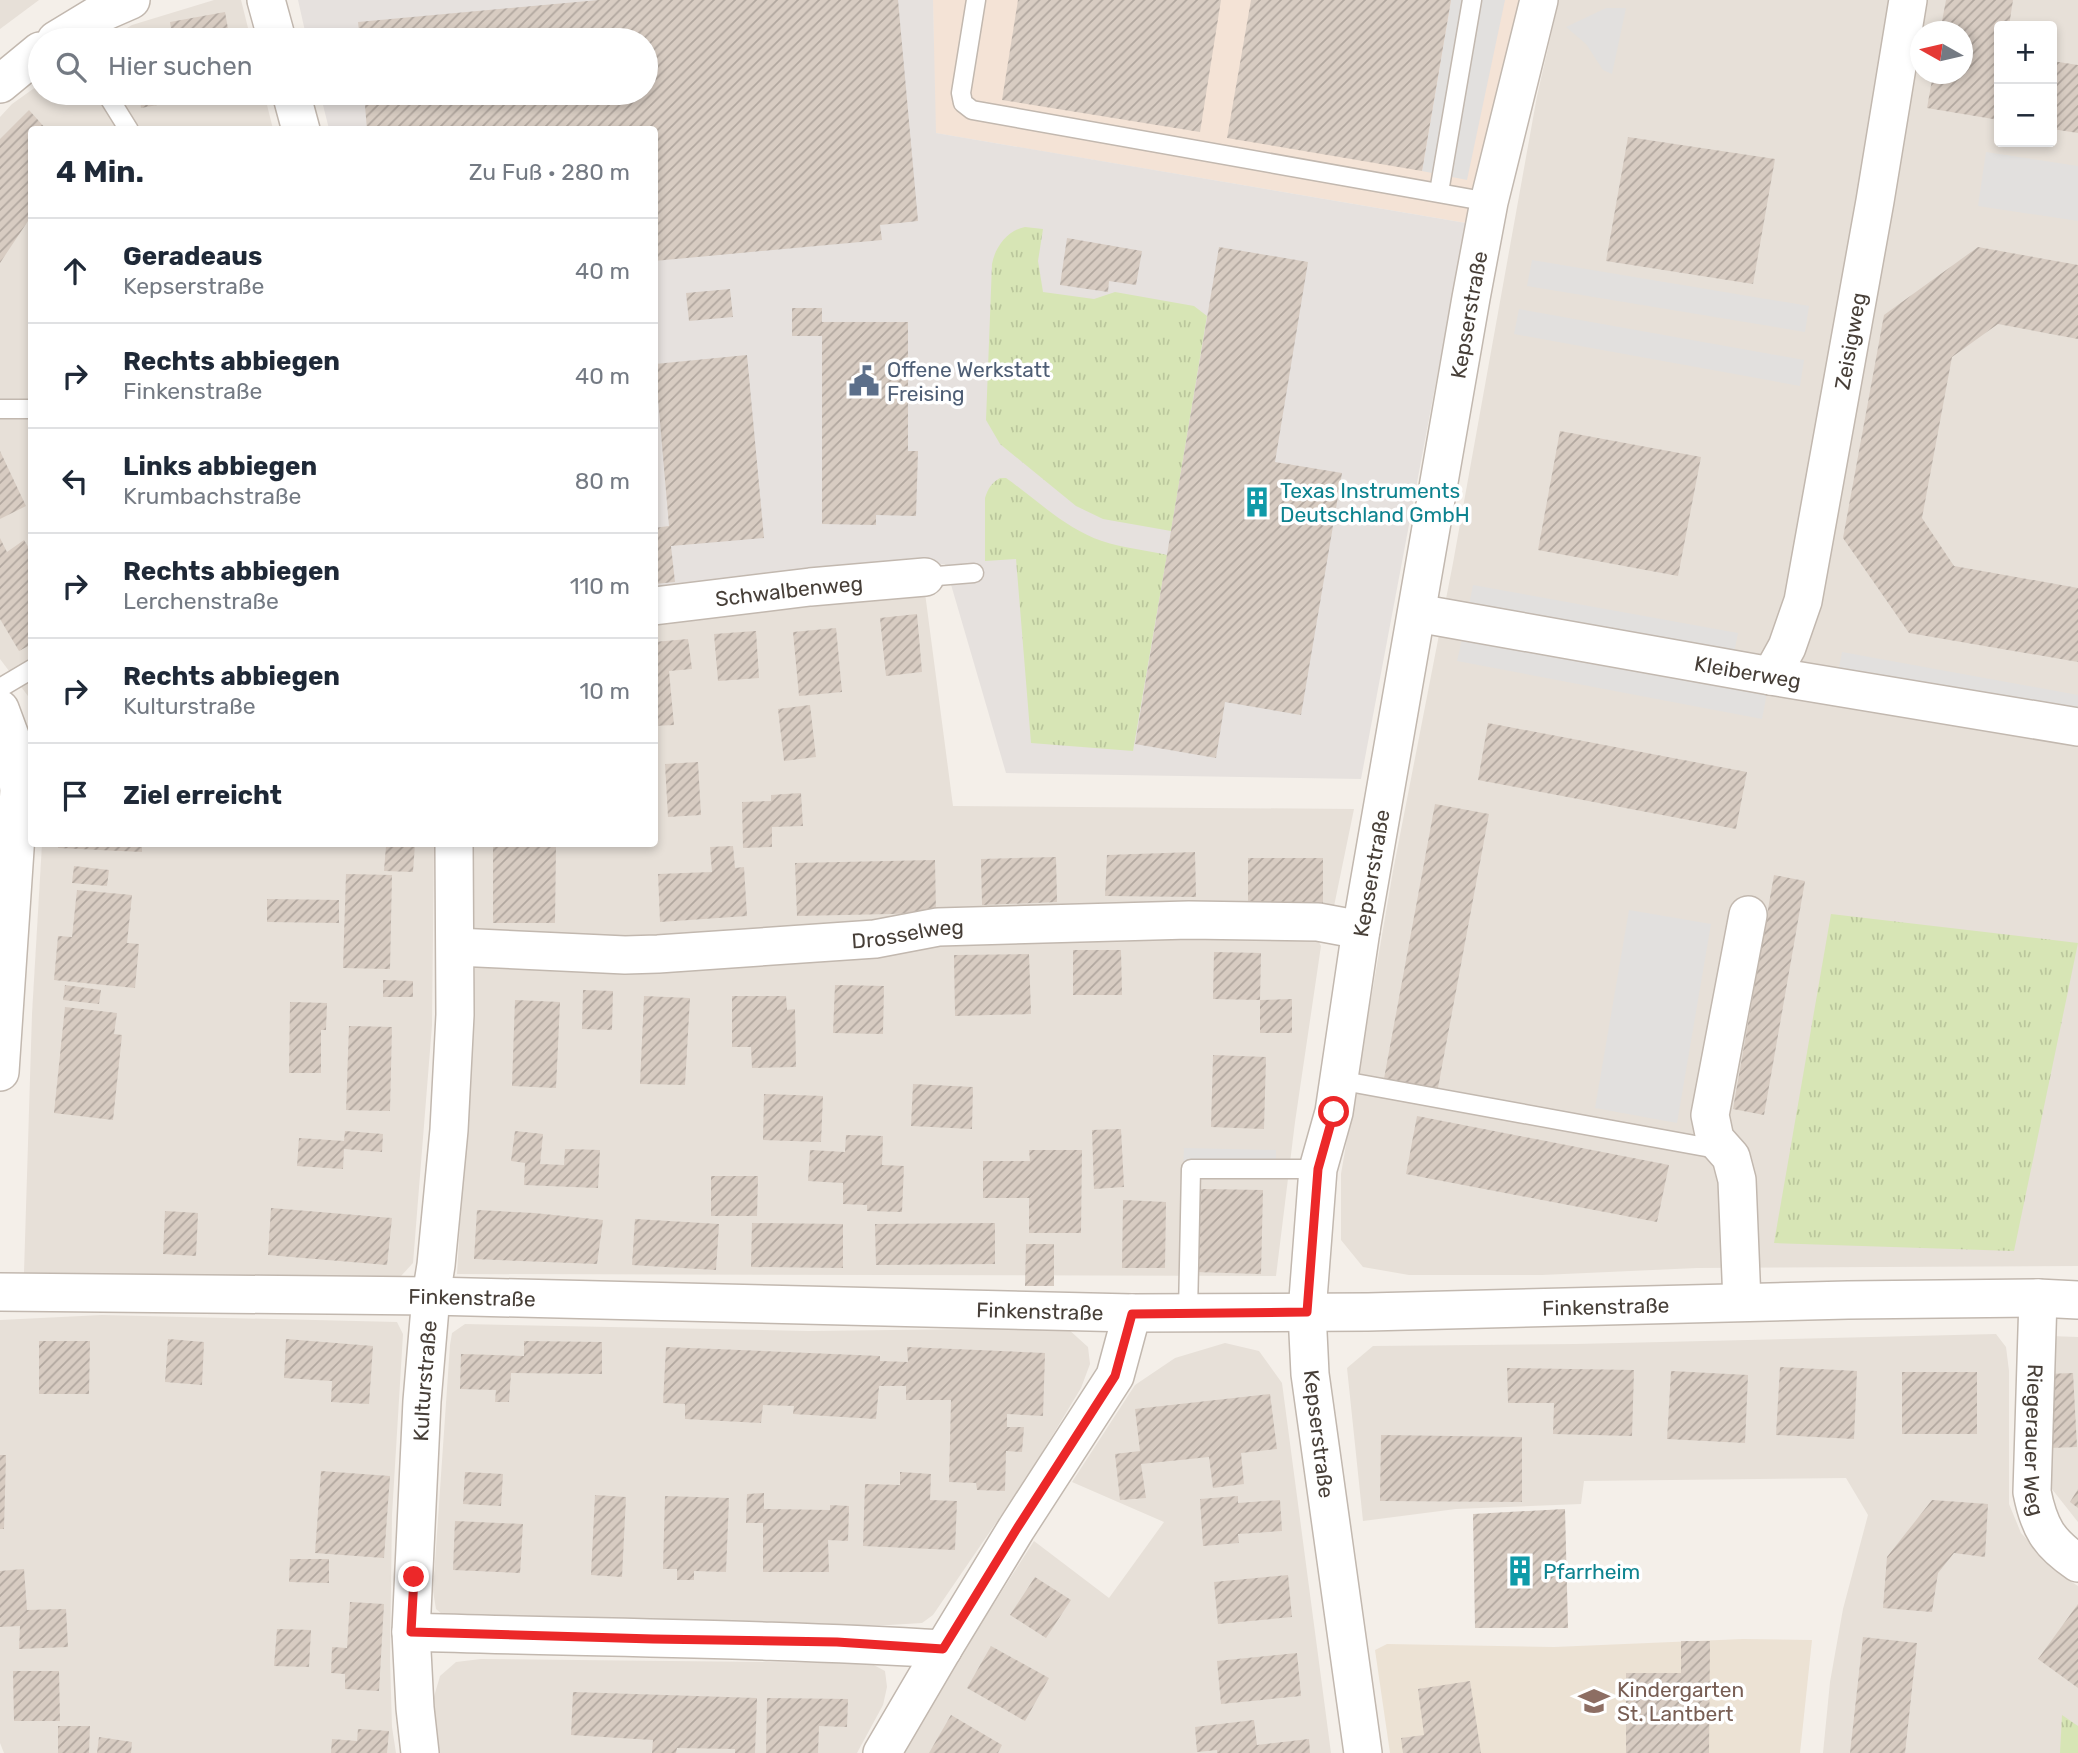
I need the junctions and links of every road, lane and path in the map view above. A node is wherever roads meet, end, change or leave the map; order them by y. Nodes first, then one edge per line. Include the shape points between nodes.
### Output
1 (131, 0) edge
2 (266, 0) edge
3 (976, 0) edge
4 (1472, 0) edge
5 (1539, 0) edge
6 (1908, 0) edge
7 (79, 28) edge
8 (274, 28) edge
9 (28, 64) edge
10 (0, 84) edge
11 (113, 105) edge
12 (294, 105) edge
13 (127, 126) edge
14 (300, 126) edge
15 (1439, 192) junction
16 (1489, 202) junction
17 (0, 409) edge
18 (28, 409) edge
19 (974, 573) dead end
20 (925, 577) joint
21 (658, 606) edge
22 (1417, 613) junction
23 (28, 671) edge
24 (1771, 676) junction
25 (0, 688) edge
26 (0, 709) edge
27 (2078, 727) edge
28 (454, 847) edge
29 (1748, 915) dead end
30 (1361, 930) junction
31 (456, 947) junction
32 (3, 1011) edge
33 (0, 1072) edge
34 (1338, 1080) junction
35 (1726, 1151) junction
36 (1318, 1169) junction
37 (0, 1292) edge
38 (431, 1296) junction
39 (2038, 1298) junction
40 (2078, 1300) edge
41 (1742, 1303) junction
42 (1307, 1312) junction
43 (1188, 1313) junction
44 (1132, 1314) junction
45 (2078, 1563) edge
46 (411, 1632) junction
47 (943, 1649) junction
48 (420, 1753) edge
49 (882, 1753) edge
50 (1363, 1753) edge

1 - 7 street
2 - 8 street
3 - 15 lane via 961,93 963,103 972,110
4 - 15 lane
5 - 16 street, Kepserstraße
6 - 24 street, Zeisigweg via 1803,601
9 - 10 street
11 - 13 lane
12 - 14 street
15 - 16 lane
16 - 22 street, Kepserstraße
17 - 18 lane
19 - 20 lane
20 - 21 street, Schwalbenweg
22 - 24 street, Kleiberweg
22 - 30 street, Kepserstraße
23 - 25 lane
24 - 27 street, Kleiberweg
26 - 32 street via 13,744 19,790
28 - 31 street, Kulturstraße
29 - 35 street via 1710,1115 1714,1139
30 - 31 street, Drosselweg via 1318,922 1132,921 938,927 875,939 658,954
30 - 34 street, Kepserstraße
31 - 38 street, Kulturstraße via 449,1130
32 - 33 street
34 - 35 lane
34 - 36 street, Kepserstraße
35 - 41 street via 1737,1180
36 - 42 street, Kepserstraße
36 - 43 lane via 1191,1169
37 - 38 street, Finkenstraße
38 - 44 street, Finkenstraße
38 - 46 street, Kulturstraße
39 - 40 street, Finkenstraße
39 - 41 street, Finkenstraße
39 - 45 street, Riegerauer Weg via 2032,1492 2048,1538
41 - 42 street, Finkenstraße
42 - 43 street, Finkenstraße
42 - 50 street, Kepserstraße via 1310,1374
43 - 44 street, Finkenstraße
44 - 47 street via 1115,1376
46 - 47 street via 837,1642
46 - 48 street, Kulturstraße
47 - 49 street

